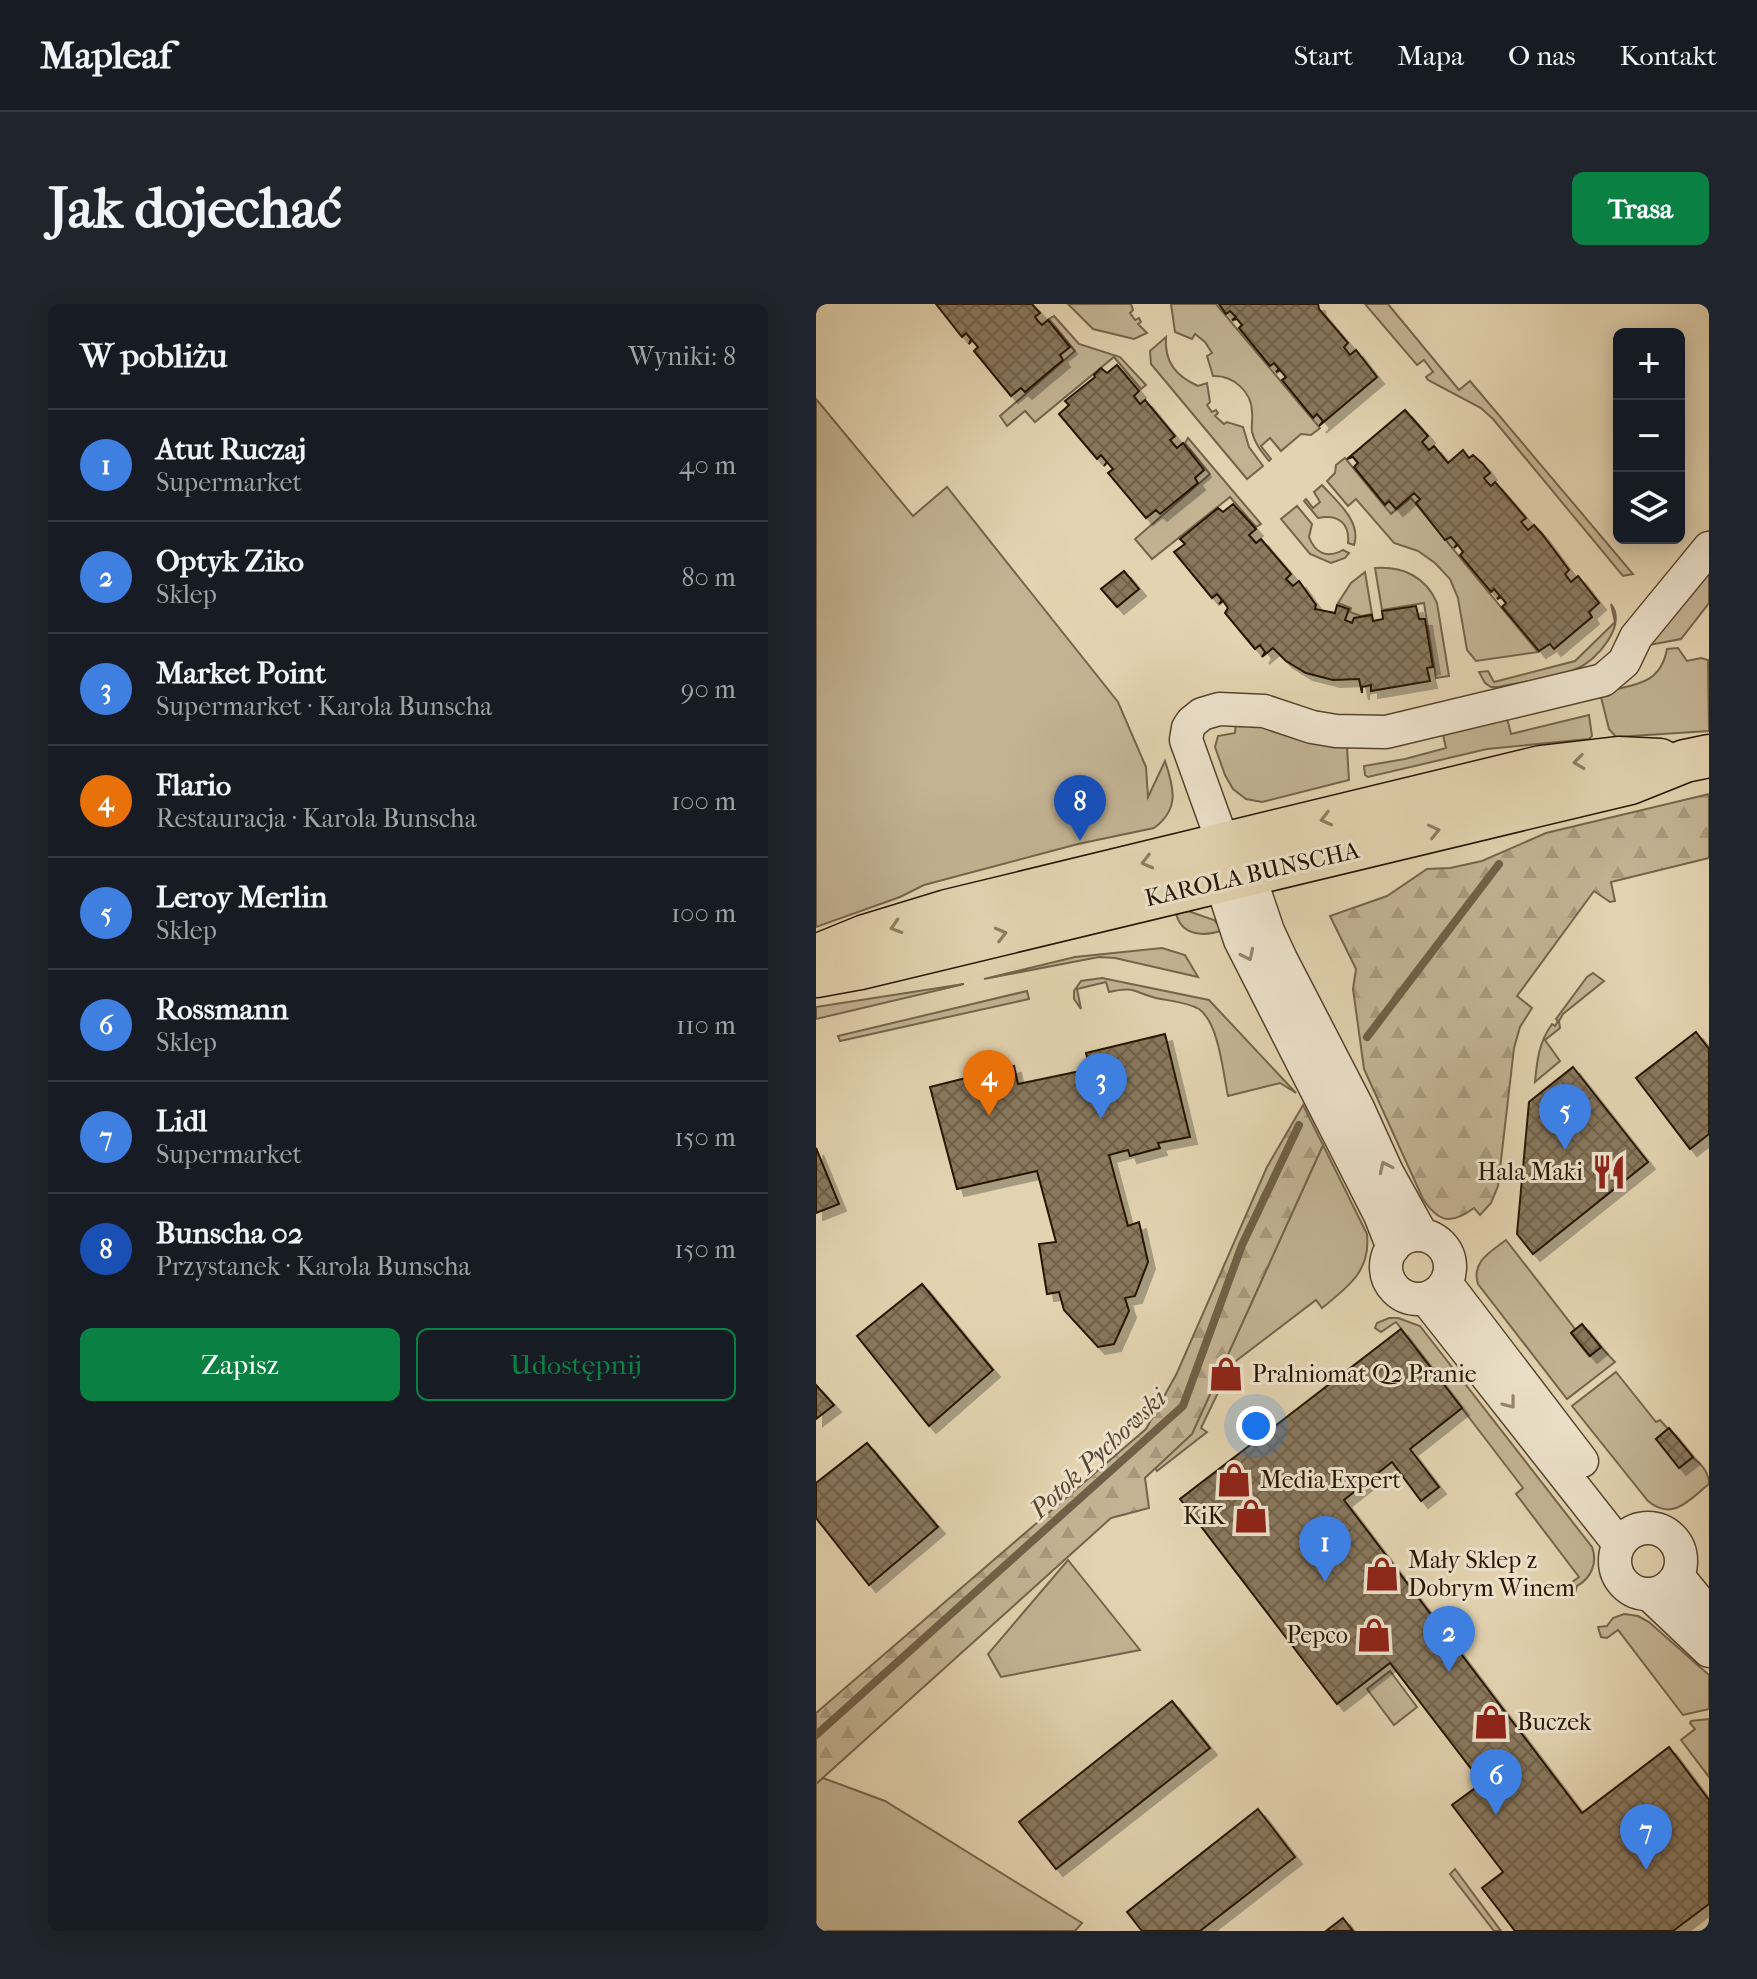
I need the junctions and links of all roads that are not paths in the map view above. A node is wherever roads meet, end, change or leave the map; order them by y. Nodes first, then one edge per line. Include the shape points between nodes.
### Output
1 (1709, 548) edge
2 (1697, 759) edge
3 (1231, 867) junction
4 (816, 956) edge
5 (816, 976) edge
6 (1422, 1235) junction
7 (1393, 1248) junction
8 (1436, 1291) junction
9 (1627, 1538) junction
10 (1678, 1576) junction
11 (1650, 1595) junction
12 (1709, 1614) edge
13 (1709, 1651) edge

1 - 3 street via 1636,637 1624,662 1603,680 1386,732 1324,729 1242,708 1202,714 1188,728 1186,740
2 - 3 main road, KAROLA BUNSCHA via 1618,758 1541,767
3 -> 4 main road, KAROLA BUNSCHA via 947,911
5 -> 3 main road, KAROLA BUNSCHA
6 -> 3 street
3 -> 7 street via 1240,940
6 - 7 street via 1407,1237
6 - 8 street via 1446,1251 1451,1267
7 - 8 street via 1387,1263 1391,1284 1406,1297
8 - 9 street
9 - 10 street via 1646,1528 1668,1535 1680,1553
9 - 11 street via 1615,1564 1622,1582
10 - 11 street via 1667,1589
10 - 12 street
11 - 13 street

